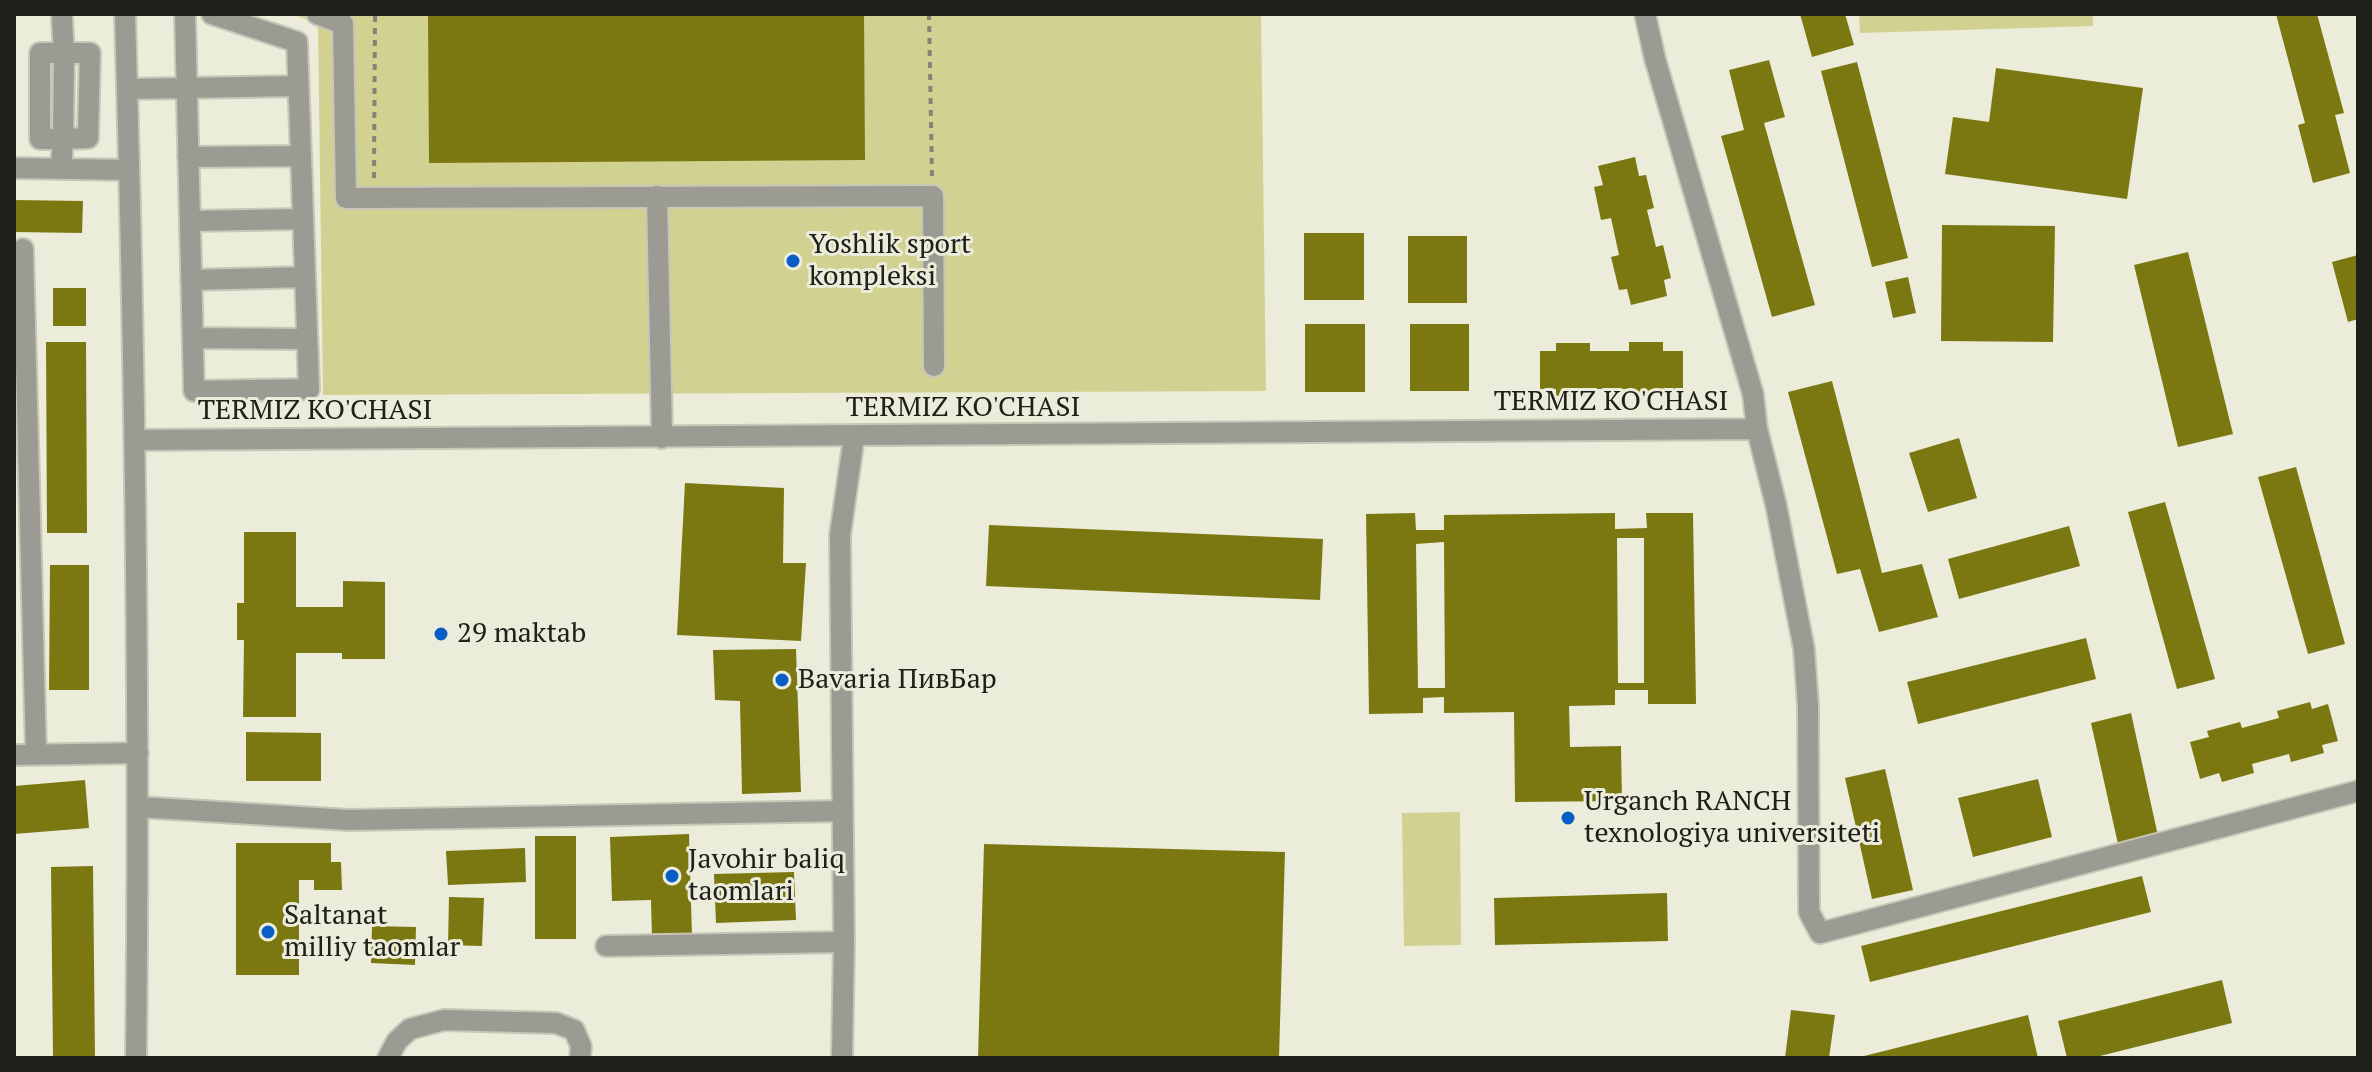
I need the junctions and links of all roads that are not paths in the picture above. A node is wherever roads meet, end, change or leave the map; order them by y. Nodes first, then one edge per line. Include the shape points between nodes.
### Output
1 (125, 14) edge
2 (185, 14) edge
3 (212, 14) edge
4 (317, 14) edge
5 (1645, 14) edge
6 (62, 19) dead end
7 (64, 53) junction
8 (298, 86) junction
9 (128, 89) junction
10 (187, 89) junction
11 (63, 139) junction
12 (301, 156) junction
13 (188, 157) junction
14 (14, 168) edge
15 (61, 169) junction
16 (129, 170) junction
17 (657, 196) junction
18 (303, 219) junction
19 (190, 221) junction
20 (23, 249) dead end
21 (305, 277) junction
22 (191, 280) junction
23 (193, 338) junction
24 (307, 339) junction
25 (934, 366) dead end
26 (1757, 429) junction
27 (854, 437) junction
28 (662, 438) junction
29 (135, 440) junction
30 (24, 581) edge
31 (24, 659) edge
32 (36, 753) junction
33 (138, 753) junction
34 (14, 755) edge
35 (2358, 791) edge
36 (139, 807) junction
37 (843, 811) junction
38 (844, 942) junction
39 (606, 946) dead end
40 (136, 1058) edge
41 (388, 1058) edge
42 (580, 1058) edge
43 (842, 1058) edge

1 - 9 street
2 - 10 street
3 - 8 street via 297,42
4 - 17 street via 343,24 346,198
5 - 26 street, TERMIZ KO'CHASI via 1753,394
6 - 7 street
7 - 11 street via 40,53 40,139
7 - 11 street via 90,53 88,138
8 - 10 street
8 - 12 street
9 - 10 street
9 - 16 street
10 - 13 street
11 - 15 street
12 - 13 street
12 - 18 street
13 - 19 street
14 - 15 street
15 - 16 street
16 - 29 street
17 - 25 street via 933,196
17 - 28 street
18 - 19 street
18 - 21 street
19 - 22 street
20 - 30 street
21 - 22 street
21 - 24 street
22 - 23 street
23 - 24 street
23 - 24 street via 194,391 309,389
26 - 27 street, TERMIZ KO'CHASI
26 - 35 street via 1804,649 1809,912 1820,933
27 - 28 street, TERMIZ KO'CHASI
27 - 37 street via 840,535
28 - 29 street, TERMIZ KO'CHASI
29 - 33 street
30 - 31 street
31 - 32 street
32 - 33 street
32 - 34 street
33 - 36 street
36 - 37 street via 349,820
36 - 40 street
37 - 38 street
38 - 39 street
38 - 43 street
41 - 42 street via 410,1029 444,1020 556,1023 574,1030

